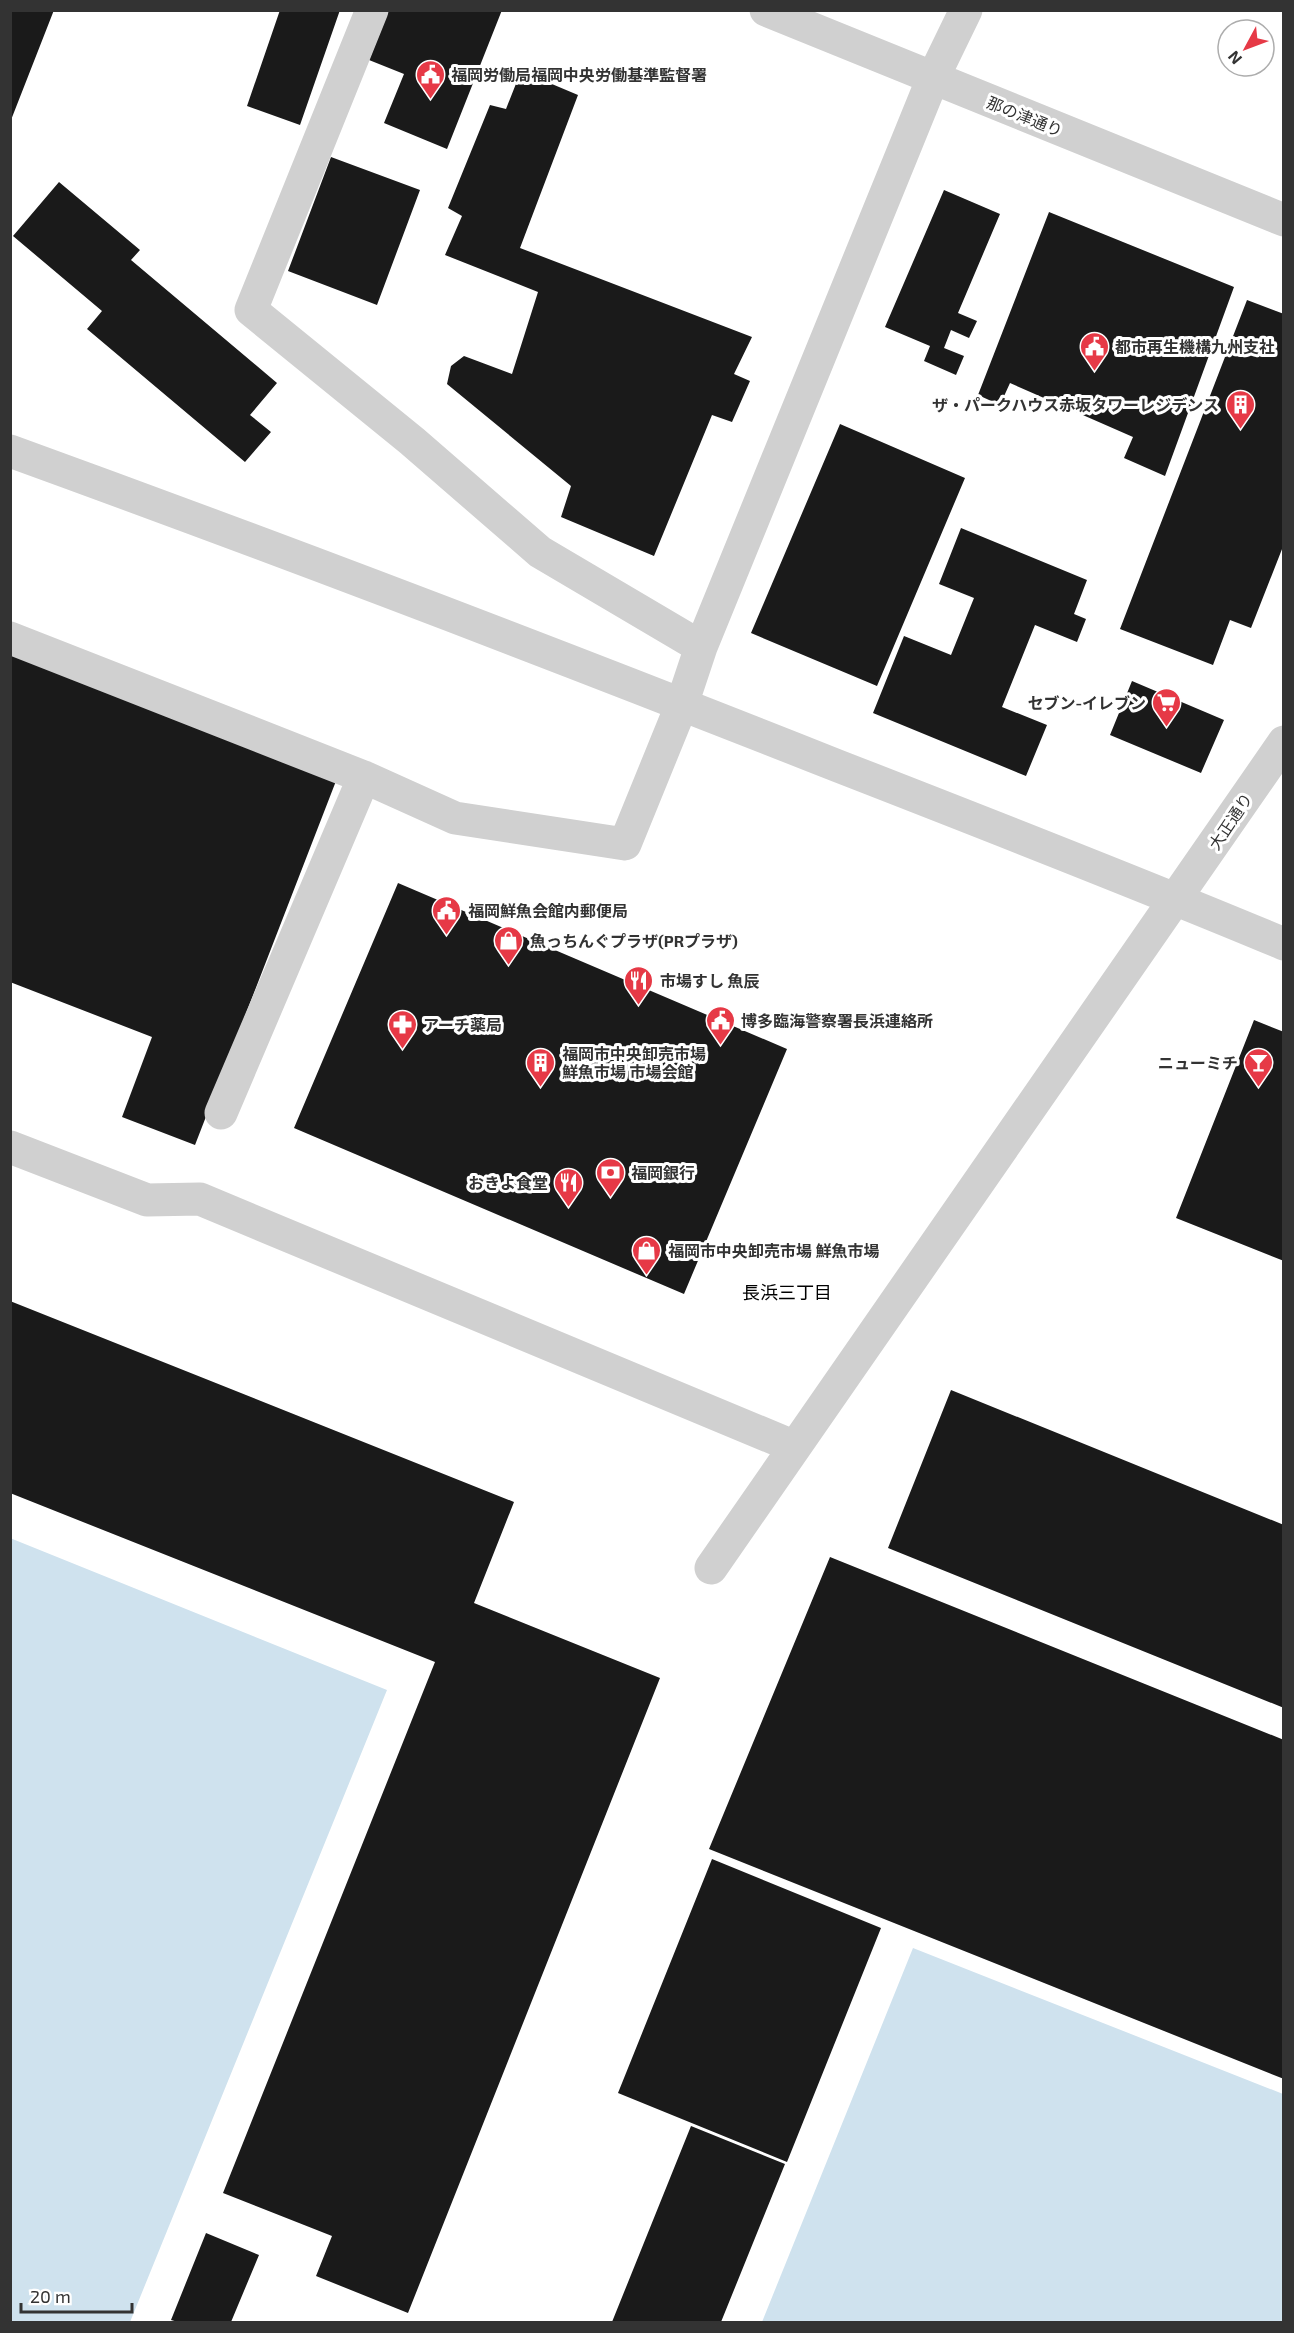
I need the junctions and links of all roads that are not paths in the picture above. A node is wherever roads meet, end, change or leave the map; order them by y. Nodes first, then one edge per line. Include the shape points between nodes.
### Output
1 (372, 10) edge
2 (766, 10) edge
3 (966, 10) edge
4 (933, 78) junction
5 (1284, 220) edge
6 (10, 452) edge
7 (10, 638) edge
8 (701, 647) junction
9 (682, 704) junction
10 (1284, 742) edge
11 (364, 777) junction
12 (1176, 899) junction
13 (1284, 944) edge
14 (221, 1113) dead end
15 (10, 1147) edge
16 (795, 1446) junction
17 (711, 1568) dead end

1 - 8 street via 251,310 540,552
2 - 4 street, 那の津通り
3 - 4 street
4 - 5 street, 那の津通り
4 - 8 street
6 - 9 street via 289,553
7 - 11 street
8 - 9 street
9 - 11 street via 625,844 455,818
9 - 12 street
10 - 12 street, 大正通り
11 - 14 street
12 - 13 street
12 - 16 street, 大正通り
15 - 16 street via 147,1200 200,1199
16 - 17 street, 大正通り

